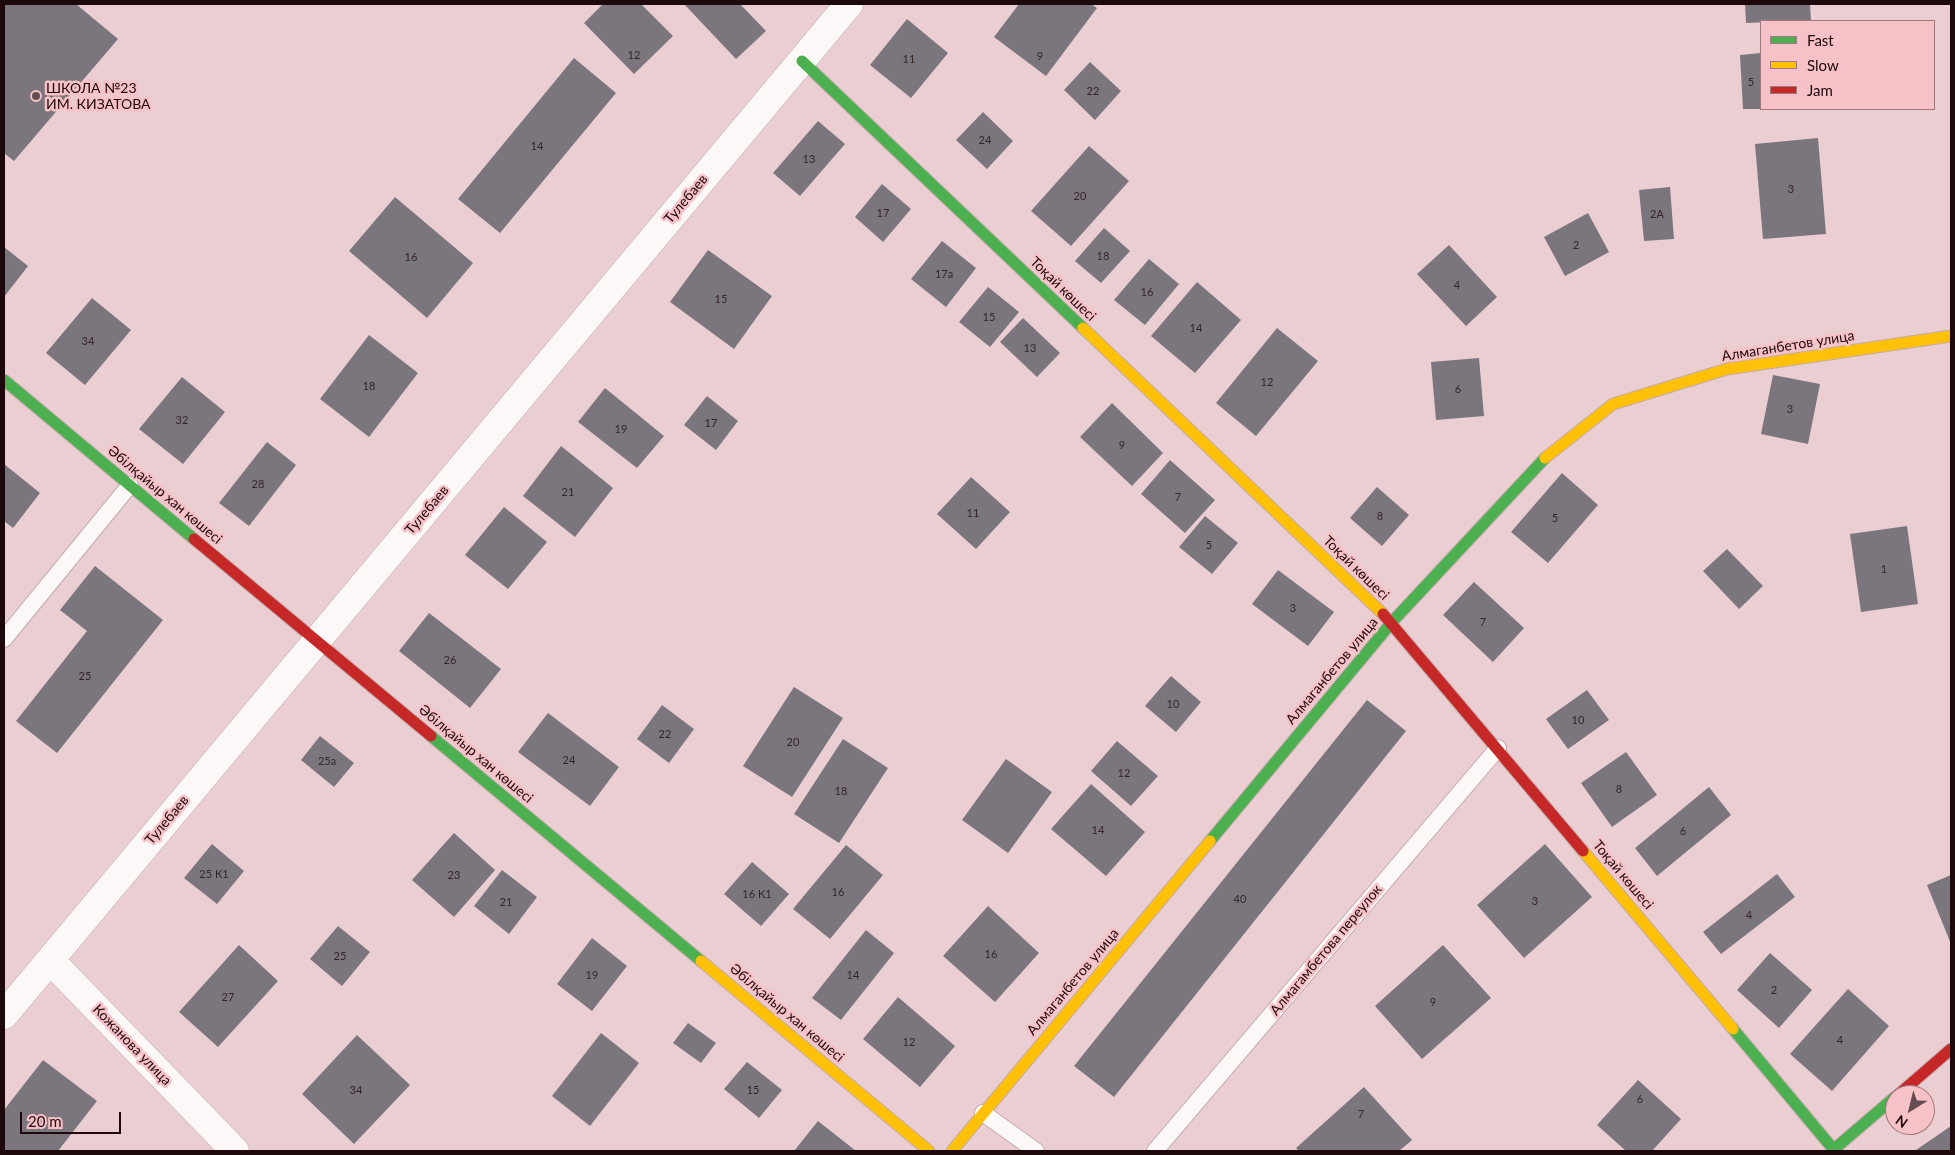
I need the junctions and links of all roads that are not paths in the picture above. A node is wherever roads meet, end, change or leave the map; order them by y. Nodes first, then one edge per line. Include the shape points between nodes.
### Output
1 (849, 4) edge
2 (802, 61) junction
3 (1951, 336) edge
4 (4, 380) edge
5 (130, 485) junction
6 (1392, 622) junction
7 (4, 639) edge
8 (317, 640) junction
9 (1498, 748) junction
10 (50, 960) junction
11 (4, 1015) edge
12 (1951, 1049) edge
13 (1909, 1085) edge
14 (1885, 1105) edge
15 (983, 1113) junction
16 (1833, 1150) edge
17 (234, 1151) edge
18 (929, 1151) edge
19 (952, 1151) edge
20 (1036, 1151) edge
21 (1155, 1151) edge

1 - 2 street, Тулебаев
2 - 6 street, Тоқай көшесі
2 - 8 street, Тулебаев
3 - 6 street, Алмаганбетов улица via 1727,369 1613,404 1543,460
4 - 5 street, Әбілқайыр хан көшесі
5 - 7 lane
5 - 8 street, Әбілқайыр хан көшесі
6 - 9 street, Тоқай көшесі
6 - 15 street, Алмаганбетов улица
8 - 10 street, Тулебаев
8 - 18 street, Әбілқайыр хан көшесі
9 - 16 street, Тоқай көшесі
9 - 21 lane, Алмагамбетова переулок
10 - 11 street, Тулебаев
10 - 17 street, Кожанова улица
12 - 13 street
14 - 16 street
15 - 19 street, Алмаганбетов улица
15 - 20 lane

